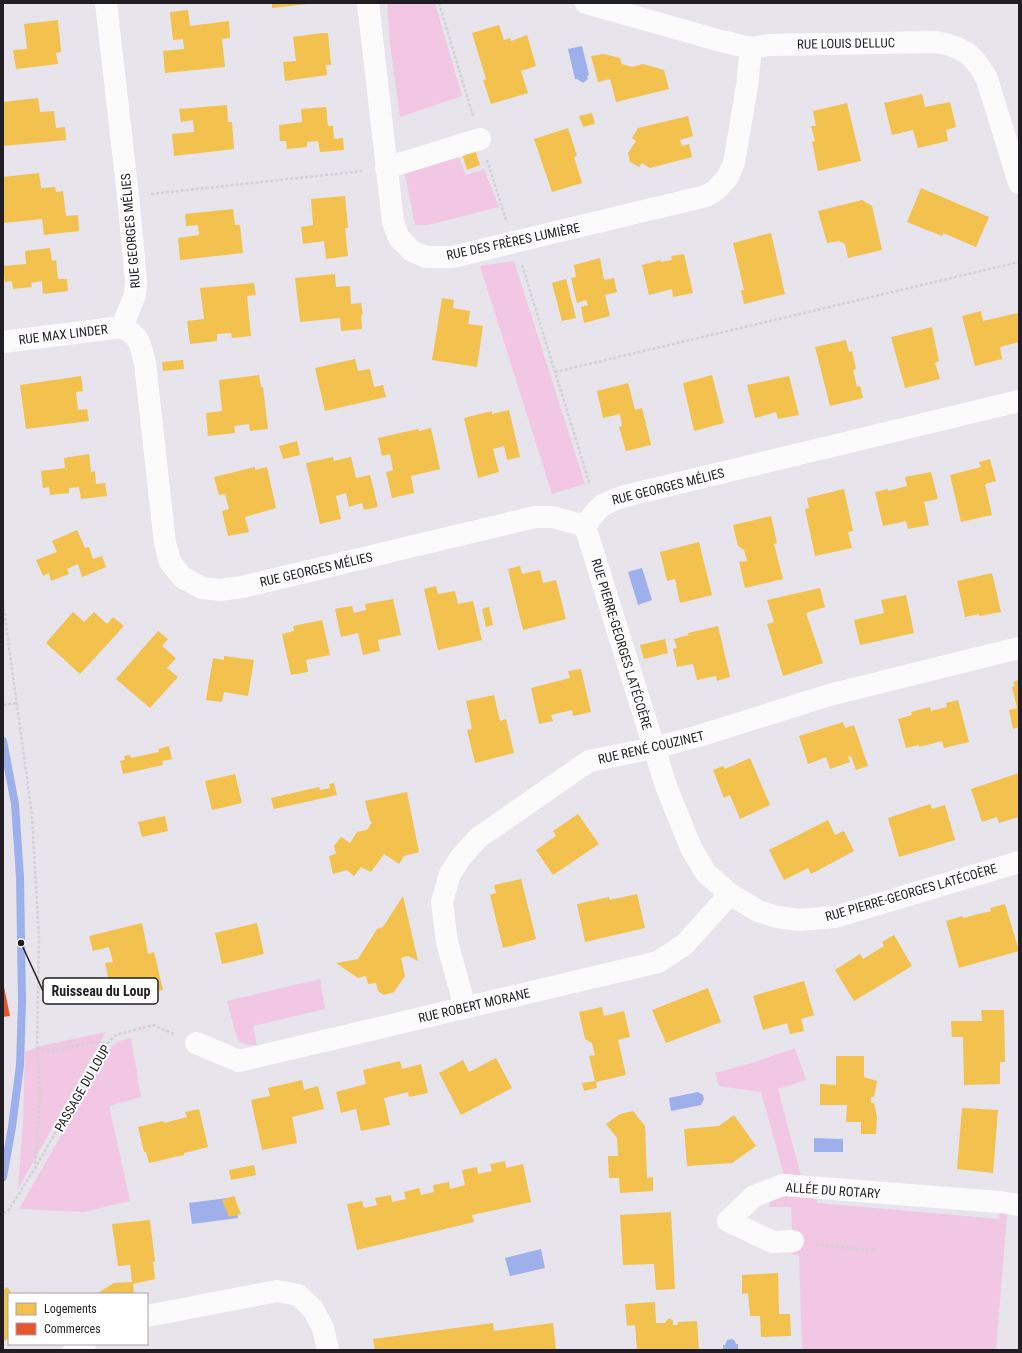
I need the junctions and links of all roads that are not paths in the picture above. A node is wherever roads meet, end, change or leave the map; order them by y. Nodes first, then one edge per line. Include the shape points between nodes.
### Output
1 (106, 3) edge
2 (368, 3) edge
3 (586, 3) edge
4 (751, 48) junction
5 (480, 139) dead end
6 (386, 168) junction
7 (1019, 183) edge
8 (122, 327) junction
9 (3, 342) edge
10 (1019, 401) edge
11 (585, 526) junction
12 (1019, 648) edge
13 (654, 748) junction
14 (1019, 862) edge
15 (730, 894) junction
16 (465, 1007) junction
17 (196, 1042) road end
18 (1019, 1205) edge
19 (793, 1241) road end
20 (148, 1316) edge
21 (83, 1345) edge
22 (74, 1350) edge
23 (328, 1350) edge

1 - 8 street, RUE GEORGES MÉLIES via 136,281 135,295
2 - 6 street, RUE DES FRÈRES LUMIÈRE
3 - 4 street, RUE LOUIS DELLUC
4 - 6 street, RUE DES FRÈRES LUMIÈRE via 734,163 727,178 706,196 452,257 426,257 412,251 399,238 393,222
4 - 7 street, RUE LOUIS DELLUC via 801,44 936,42 953,45 969,54 980,65 987,79
5 - 6 street
8 - 9 street, RUE MAX LINDER
8 - 11 street, RUE GEORGES MÉLIES via 139,340 146,363 165,543 170,562 182,577 202,588 220,590 242,587 535,518 553,517
10 - 11 street, RUE GEORGES MÉLIES via 625,496 606,502 598,508
11 - 13 street, RUE PIERRE-GEORGES LATÉCOÈRE
12 - 13 street, RUE RENÉ COUZINET via 829,695
13 - 15 street, RUE PIERRE-GEORGES LATÉCOÈRE via 668,793 691,848 706,873
13 - 16 street, RUE RENÉ COUZINET via 589,761 478,838 461,857 450,874 442,902 448,942
14 - 15 street, RUE PIERRE-GEORGES LATÉCOÈRE via 835,917 798,920 777,917 758,911
15 - 16 street, RUE ROBERT MORANE via 684,945 658,962
16 - 17 street, RUE ROBERT MORANE via 239,1061
18 - 19 street, ALLÉE DU ROTARY via 783,1185 754,1196 728,1221 773,1242
20 - 23 street via 276,1291 298,1296 312,1309 323,1328
21 - 22 street

